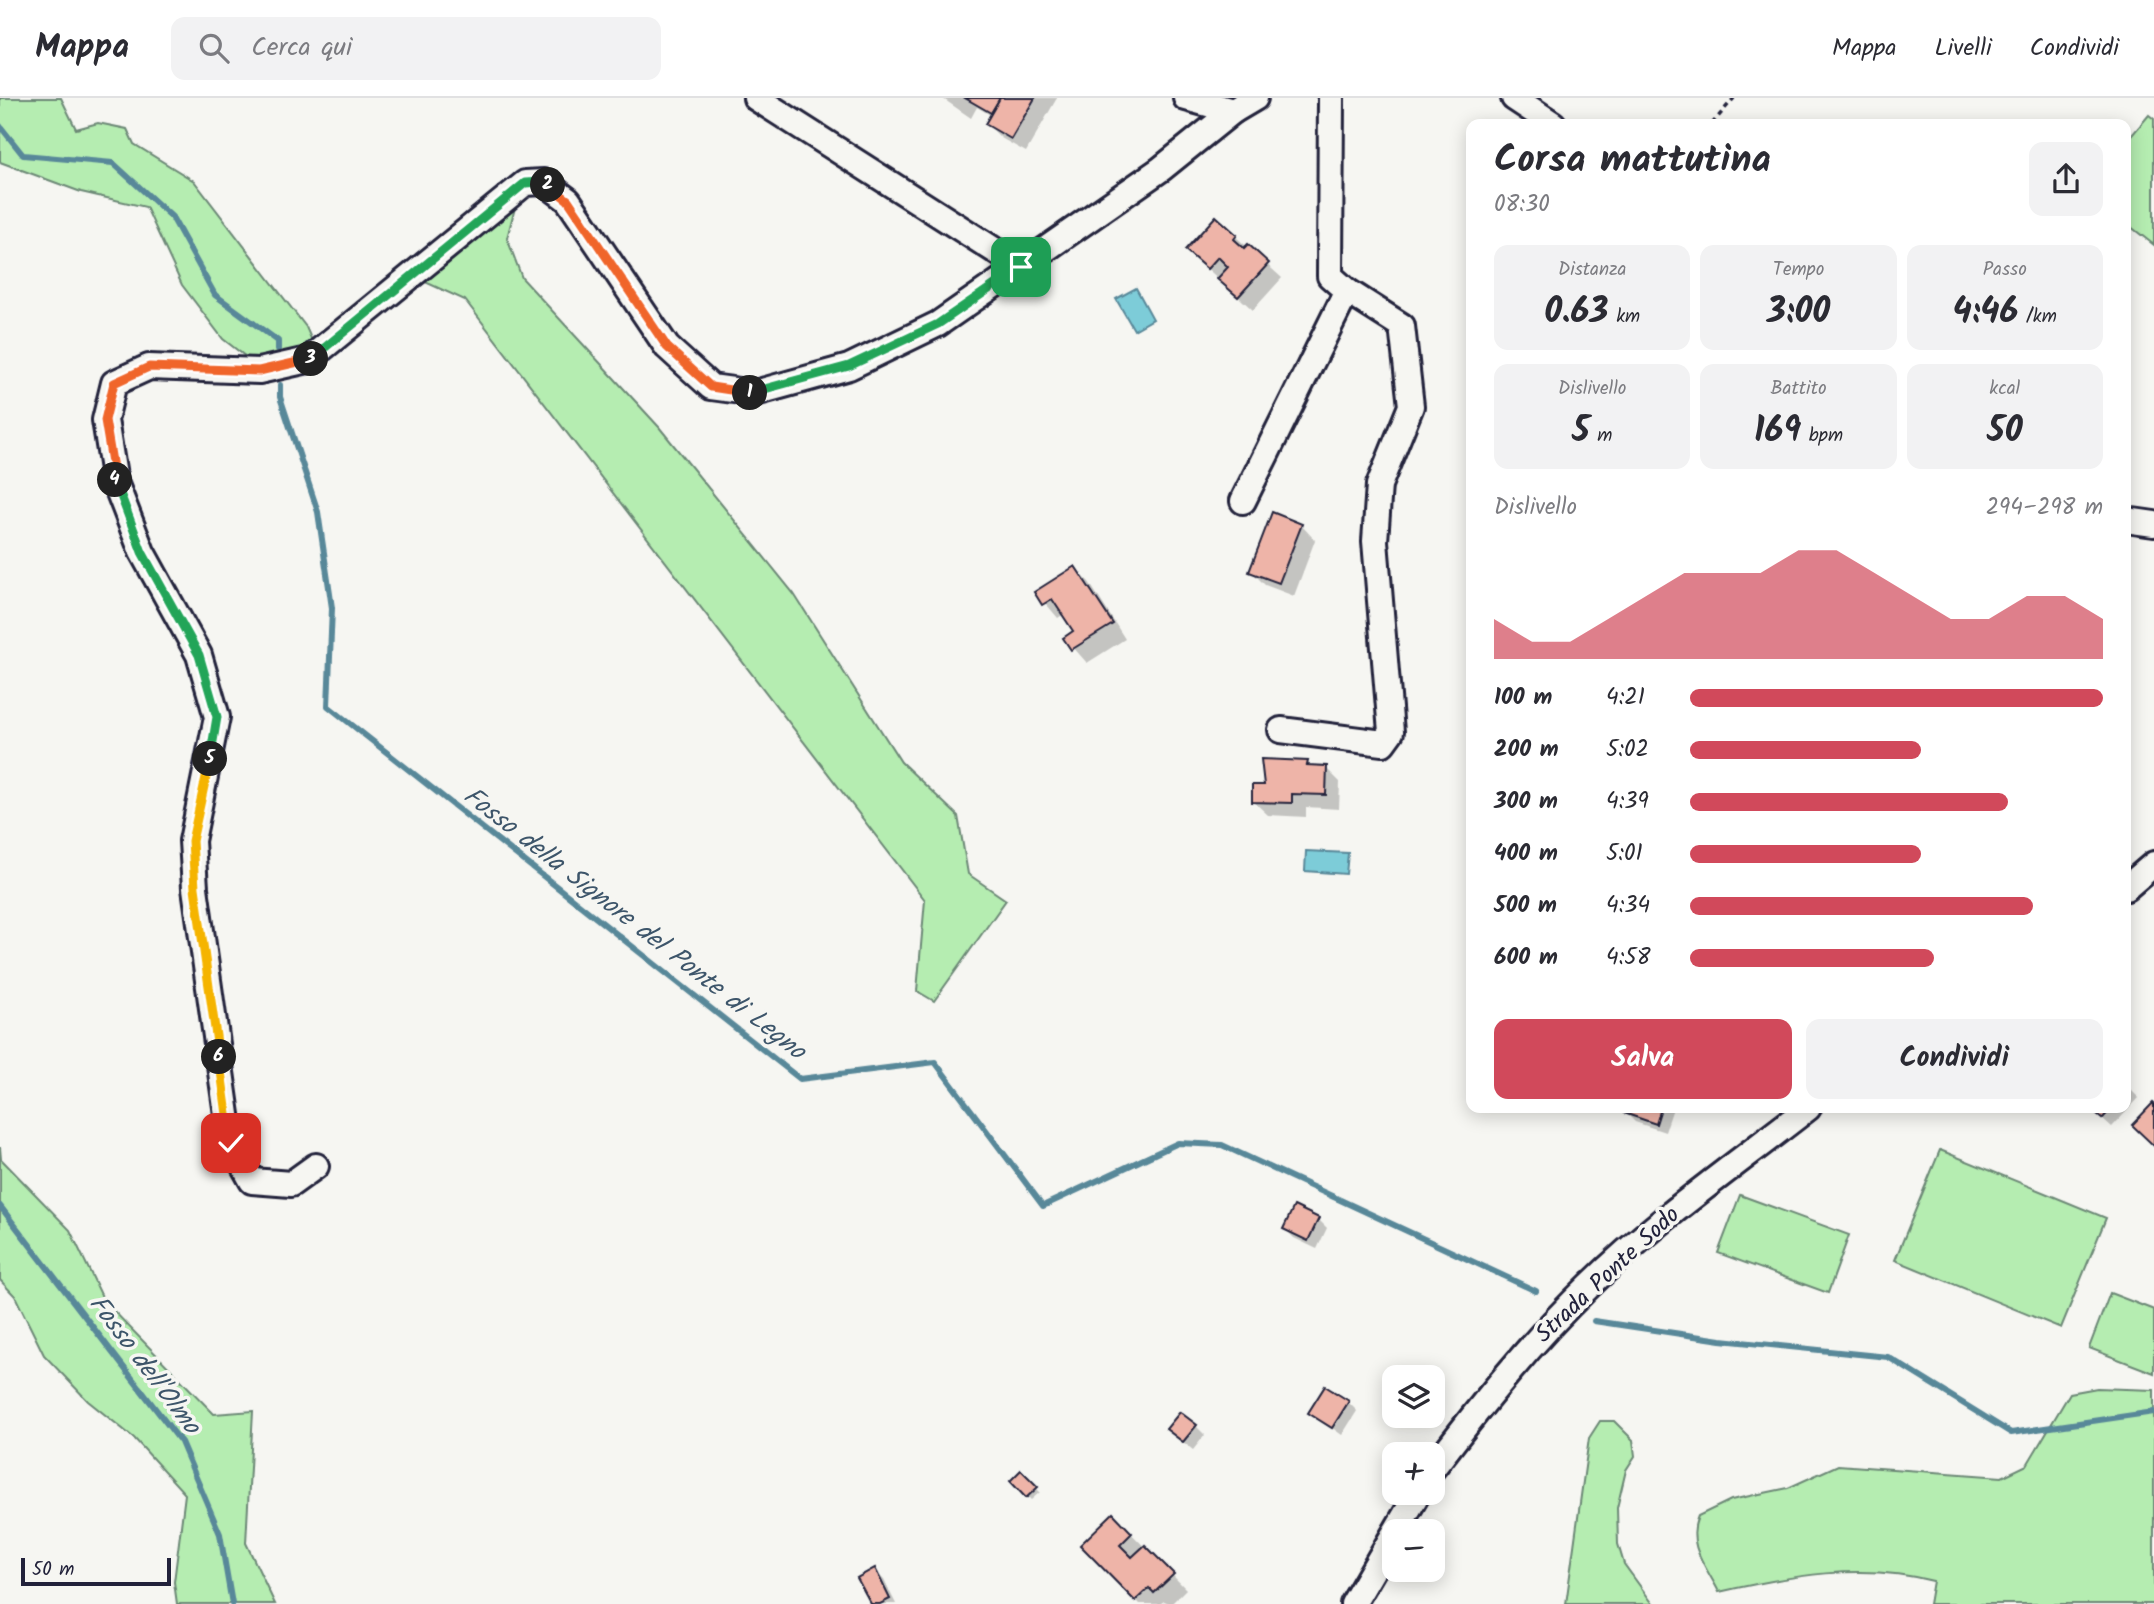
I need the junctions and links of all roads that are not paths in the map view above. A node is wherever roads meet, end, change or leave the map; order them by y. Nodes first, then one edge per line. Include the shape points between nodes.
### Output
1 (756, 98) edge
2 (1186, 98) edge
3 (1255, 98) edge
4 (1331, 98) edge
5 (1514, 98) edge
6 (1233, 111) junction
7 (1546, 119) edge
8 (1021, 267) junction
9 (1347, 291) junction
10 (1243, 501) dead end
11 (2131, 521) edge
12 (2154, 524) edge
13 (1281, 730) dead end
14 (2154, 864) edge
15 (2131, 884) edge
16 (1802, 1113) edge
17 (316, 1166) dead end
18 (1445, 1452) edge
19 (1411, 1505) edge
20 (1353, 1604) edge

1 - 8 street
2 - 6 street
3 - 6 street
4 - 9 street via 1330,276
5 - 7 street
6 - 8 street via 1161,169
8 - 17 street via 938,324 849,366 755,393 711,387 667,347 568,200 544,182 525,183 308,360 259,371 149,367 114,383 105,420 115,482 142,552 199,655 217,717 192,841 231,1143 253,1181 291,1184
9 - 10 street
9 - 13 street via 1402,326 1407,357 1411,407 1379,485 1375,541 1391,733 1383,743
11 - 12 street
14 - 15 street
16 - 18 street, Strada Ponte Sodo via 1654,1227 1590,1284 1500,1381
19 - 20 street

